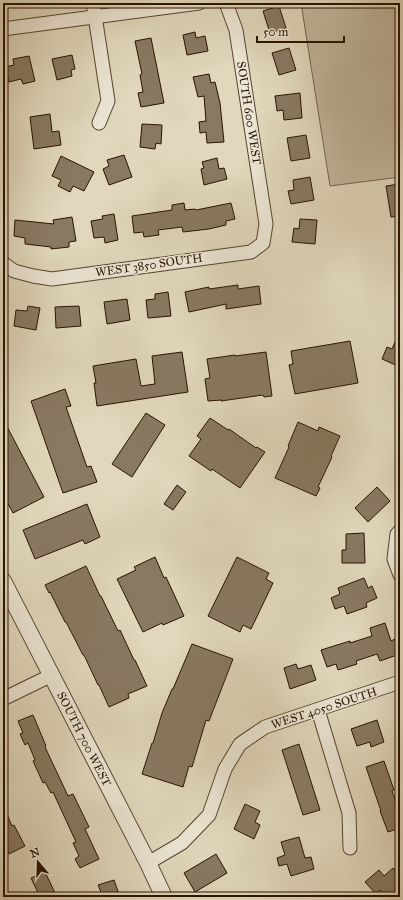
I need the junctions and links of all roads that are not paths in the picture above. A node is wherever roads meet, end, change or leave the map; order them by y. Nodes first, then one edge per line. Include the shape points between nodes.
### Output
1 (93, 3) edge
2 (198, 3) edge
3 (226, 3) edge
4 (95, 17) junction
5 (3, 30) edge
6 (99, 123) dead end
7 (266, 224) joint
8 (3, 263) edge
9 (398, 532) edge
10 (400, 575) edge
11 (3, 580) edge
12 (52, 675) junction
13 (400, 682) edge
14 (3, 699) edge
15 (318, 710) junction
16 (350, 848) dead end
17 (148, 863) junction
18 (164, 897) edge

1 - 4 street
2 - 4 street
3 - 7 street, SOUTH 600 WEST via 236,30
4 - 5 street
4 - 6 street via 108,101
7 - 8 street, WEST 3850 SOUTH via 263,243 251,252 52,279 14,271
9 - 10 street via 394,559
11 - 12 street, SOUTH 700 WEST
12 - 14 street
12 - 17 street, SOUTH 700 WEST
13 - 15 street, WEST 4050 SOUTH
15 - 16 street via 349,813
15 - 17 street, WEST 4050 SOUTH via 265,727 240,744 225,770 209,815 182,843
17 - 18 street, SOUTH 700 WEST

